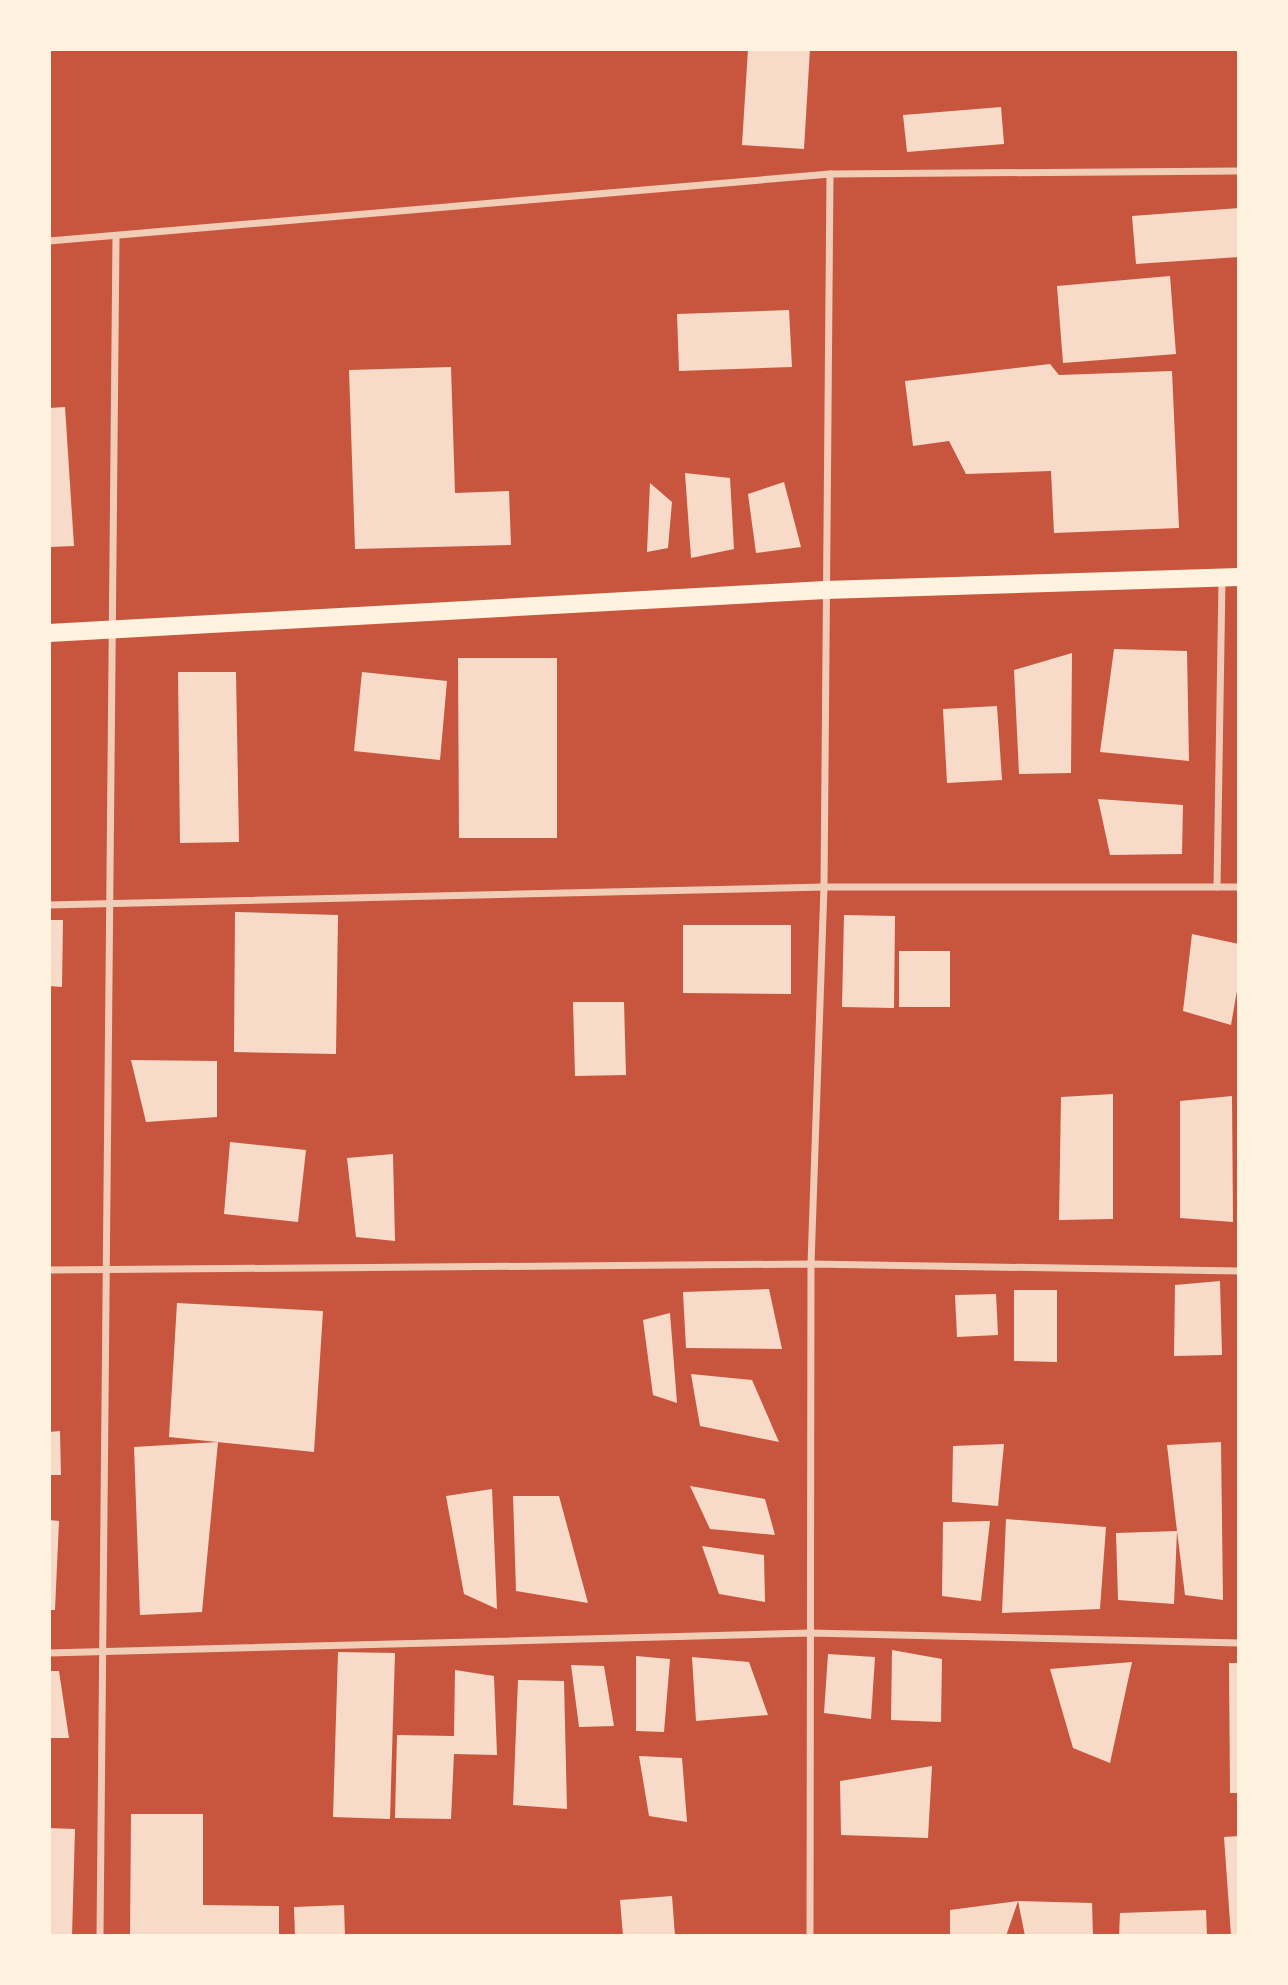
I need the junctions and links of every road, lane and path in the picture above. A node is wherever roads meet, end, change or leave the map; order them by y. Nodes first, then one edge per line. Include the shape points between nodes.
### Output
1 (1239, 171) edge
2 (830, 174) junction
3 (116, 236) junction
4 (49, 241) edge
5 (1231, 577) edge
6 (825, 590) junction
7 (113, 630) junction
8 (49, 633) edge
9 (824, 887) junction
10 (1217, 887) junction
11 (1239, 887) edge
12 (110, 904) junction
13 (49, 905) edge
14 (811, 1264) junction
15 (49, 1270) edge
16 (106, 1270) junction
17 (1239, 1271) edge
18 (810, 1633) junction
19 (1239, 1643) edge
20 (49, 1653) edge
21 (103, 1653) junction
22 (100, 1936) edge
23 (810, 1936) edge

1 - 2 street
2 - 3 street
2 - 6 street
3 - 4 street
3 - 7 street
5 - 6 main road
5 - 10 street
6 - 7 main road
6 - 9 street
7 - 8 main road
7 - 12 street
9 - 10 street
9 - 12 street
9 - 14 street
10 - 11 street
12 - 13 street
12 - 16 street
14 - 16 street
14 - 17 street
14 - 18 street
15 - 16 street
16 - 21 street
18 - 19 street
18 - 21 street
18 - 23 street
20 - 21 street
21 - 22 street

